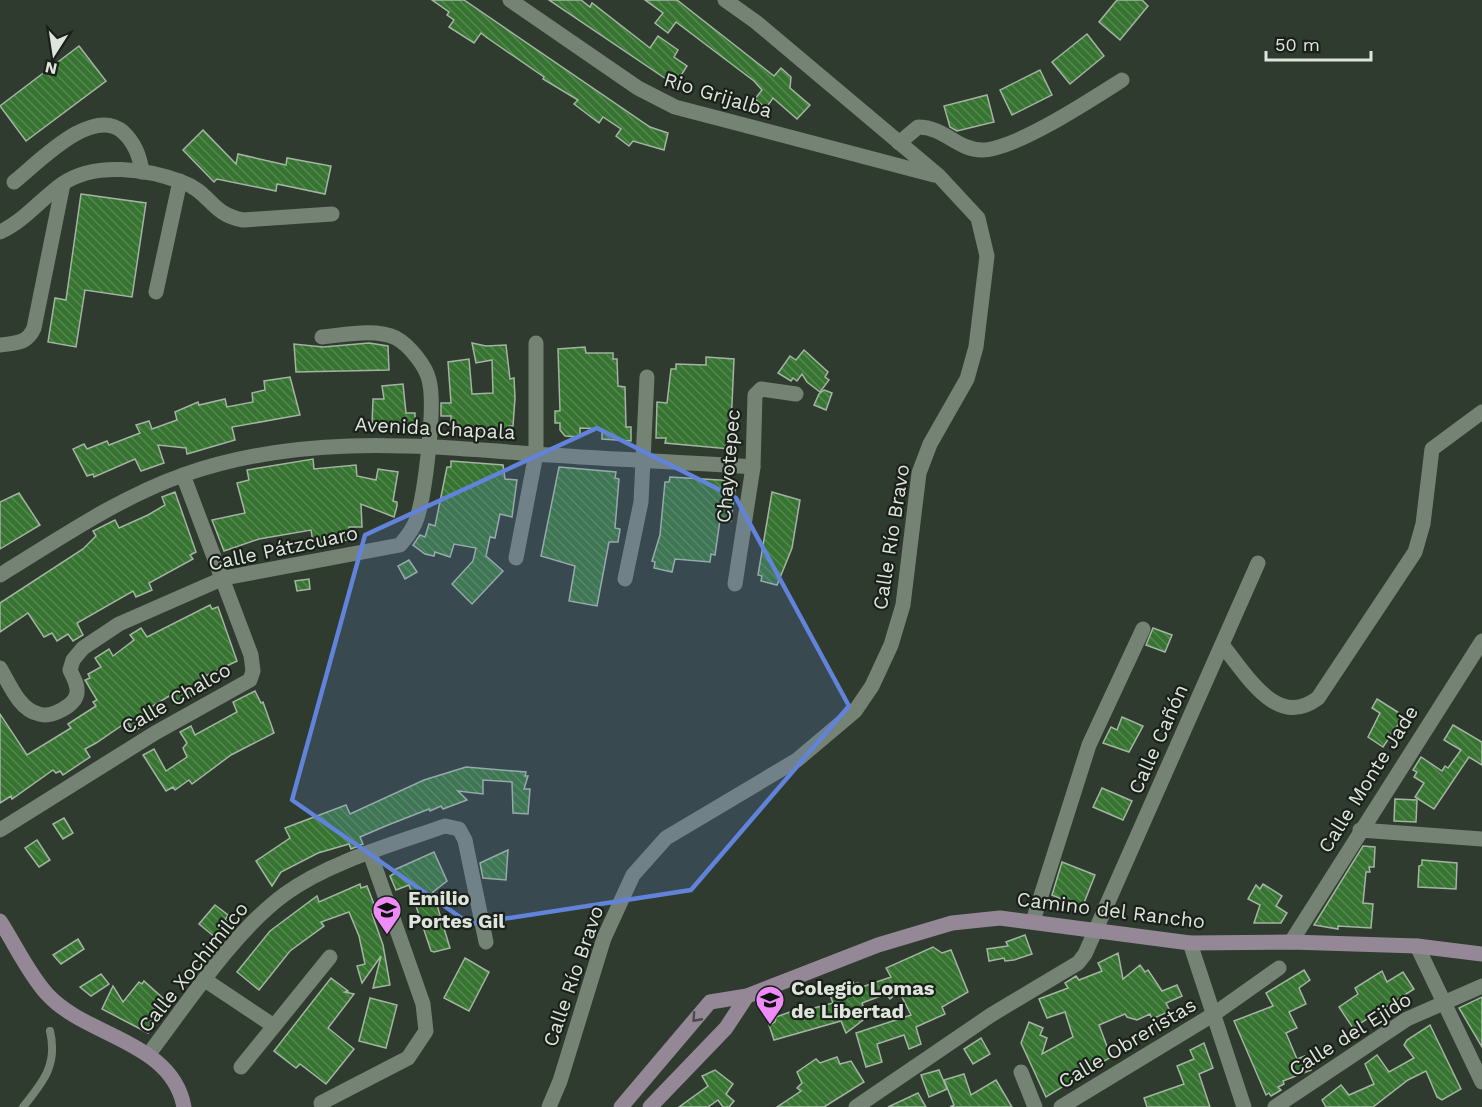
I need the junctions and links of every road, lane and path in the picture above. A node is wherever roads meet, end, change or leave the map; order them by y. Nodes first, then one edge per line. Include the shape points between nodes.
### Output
1 (510, 0) edge
2 (725, 0) edge
3 (1122, 80) dead end
4 (899, 143) junction
5 (142, 172) junction
6 (939, 176) junction
7 (180, 181) junction
8 (14, 182) dead end
9 (63, 184) junction
10 (332, 214) dead end
11 (0, 232) edge
12 (156, 292) dead end
13 (322, 337) dead end
14 (536, 343) dead end
15 (0, 345) edge
16 (647, 377) dead end
17 (796, 394) dead end
18 (1482, 412) edge
19 (428, 445) junction
20 (536, 454) junction
21 (645, 459) junction
22 (753, 467) junction
23 (183, 475) junction
24 (516, 558) dead end
25 (1258, 563) dead end
26 (0, 575) edge
27 (224, 578) junction
28 (624, 579) dead end
29 (735, 584) dead end
30 (1143, 629) dead end
31 (1482, 641) edge
32 (1222, 645) junction
33 (0, 668) edge
34 (0, 830) edge
35 (1360, 830) junction
36 (1481, 836) edge
37 (370, 853) junction
38 (0, 921) edge
39 (1033, 921) junction
40 (1096, 931) junction
41 (486, 942) dead end
42 (1291, 942) junction
43 (1190, 943) junction
44 (1417, 946) junction
45 (1482, 954) edge
46 (330, 957) dead end
47 (1280, 968) dead end
48 (205, 980) junction
49 (1482, 986) edge
50 (747, 996) junction
51 (1445, 1002) junction
52 (1214, 1014) junction
53 (274, 1026) junction
54 (50, 1031) dead end
55 (148, 1055) junction
56 (240, 1067) dead end
57 (1021, 1071) dead end
58 (1482, 1082) edge
59 (321, 1103) dead end
60 (23, 1107) edge
61 (184, 1107) edge
62 (549, 1107) edge
63 (621, 1107) edge
64 (650, 1107) edge
65 (856, 1107) edge
66 (1035, 1107) edge
67 (1061, 1107) edge
68 (1244, 1107) edge
69 (1275, 1107) edge

1 - 6 street, Rio Grijalba via 638,88 675,107
2 - 4 street, Calle Río Bravo
3 - 4 street via 1046,126 983,150 966,148 930,127 918,127
4 - 6 street, Calle Río Bravo
5 - 7 street
5 - 8 street via 140,156 129,137 117,126 103,123 90,125 67,139
5 - 9 street via 86,172
6 - 62 street, Calle Río Bravo via 978,218 986,267 976,346 967,379 930,444 919,473 903,605 891,645 872,686 855,711 832,733 798,760 666,838 633,875 604,938
7 - 10 street via 203,193 214,209 228,218
7 - 12 street
9 - 11 street
9 - 15 street via 34,328 30,338
13 - 19 street, Calle Pátzcuaro via 377,333 396,338 419,359 430,382
14 - 20 street
16 - 21 street
17 - 22 street, Chayotepec via 760,389 755,395
18 - 32 street via 1432,449 1423,524 1415,552 1318,698 1295,709 1268,700
19 - 20 street, Avenida Chapala
19 - 23 street, Avenida Chapala via 291,449
19 - 27 street, Calle Pátzcuaro via 417,519 399,544
20 - 21 street, Avenida Chapala
20 - 24 street
21 - 22 street, Avenida Chapala
21 - 28 street via 637,527
22 - 29 street, Chayotepec
23 - 26 street, Avenida Chapala via 118,503
23 - 27 street, Calle Chalco
25 - 32 street, Calle Cañón
27 - 33 street, Calle Pátzcuaro via 119,624 84,648 70,670 77,694 71,704 51,714 38,714 20,702
27 - 34 street, Calle Chalco via 251,655 250,680 155,733
30 - 39 street via 1089,745
31 - 35 street, Calle Monte Jade
32 - 40 street, Calle Cañón
35 - 36 street
35 - 42 street, Calle Monte Jade
37 - 41 street, Calle Xochimilco via 445,826 459,829 465,840
37 - 48 street, Calle Xochimilco via 286,893 264,911
37 - 59 street via 423,1004 426,1031 408,1058
38 - 55 main road via 47,994 72,1015
39 - 40 main road, Camino del Rancho
39 - 50 main road, Camino del Rancho via 977,918 920,931
40 - 43 main road, Camino del Rancho
40 - 65 street, Calle Cañón via 1078,963
42 - 43 main road, Camino del Rancho
42 - 44 main road, Camino del Rancho
43 - 52 street
44 - 45 main road, Camino del Rancho
44 - 51 street
46 - 53 street
47 - 52 street, Calle Obreristas
48 - 53 street
48 - 55 street, Calle Xochimilco
49 - 51 street, Calle del Ejido
50 -> 63 main road, Camino del Rancho via 710,1002
50 - 64 main road via 726,1028
51 - 58 street
51 - 69 street, Calle del Ejido via 1407,1019
52 - 67 street, Calle Obreristas
52 - 68 street
53 - 56 street
54 - 60 lane via 54,1048 51,1065
55 - 61 main road via 171,1077
57 - 66 street

